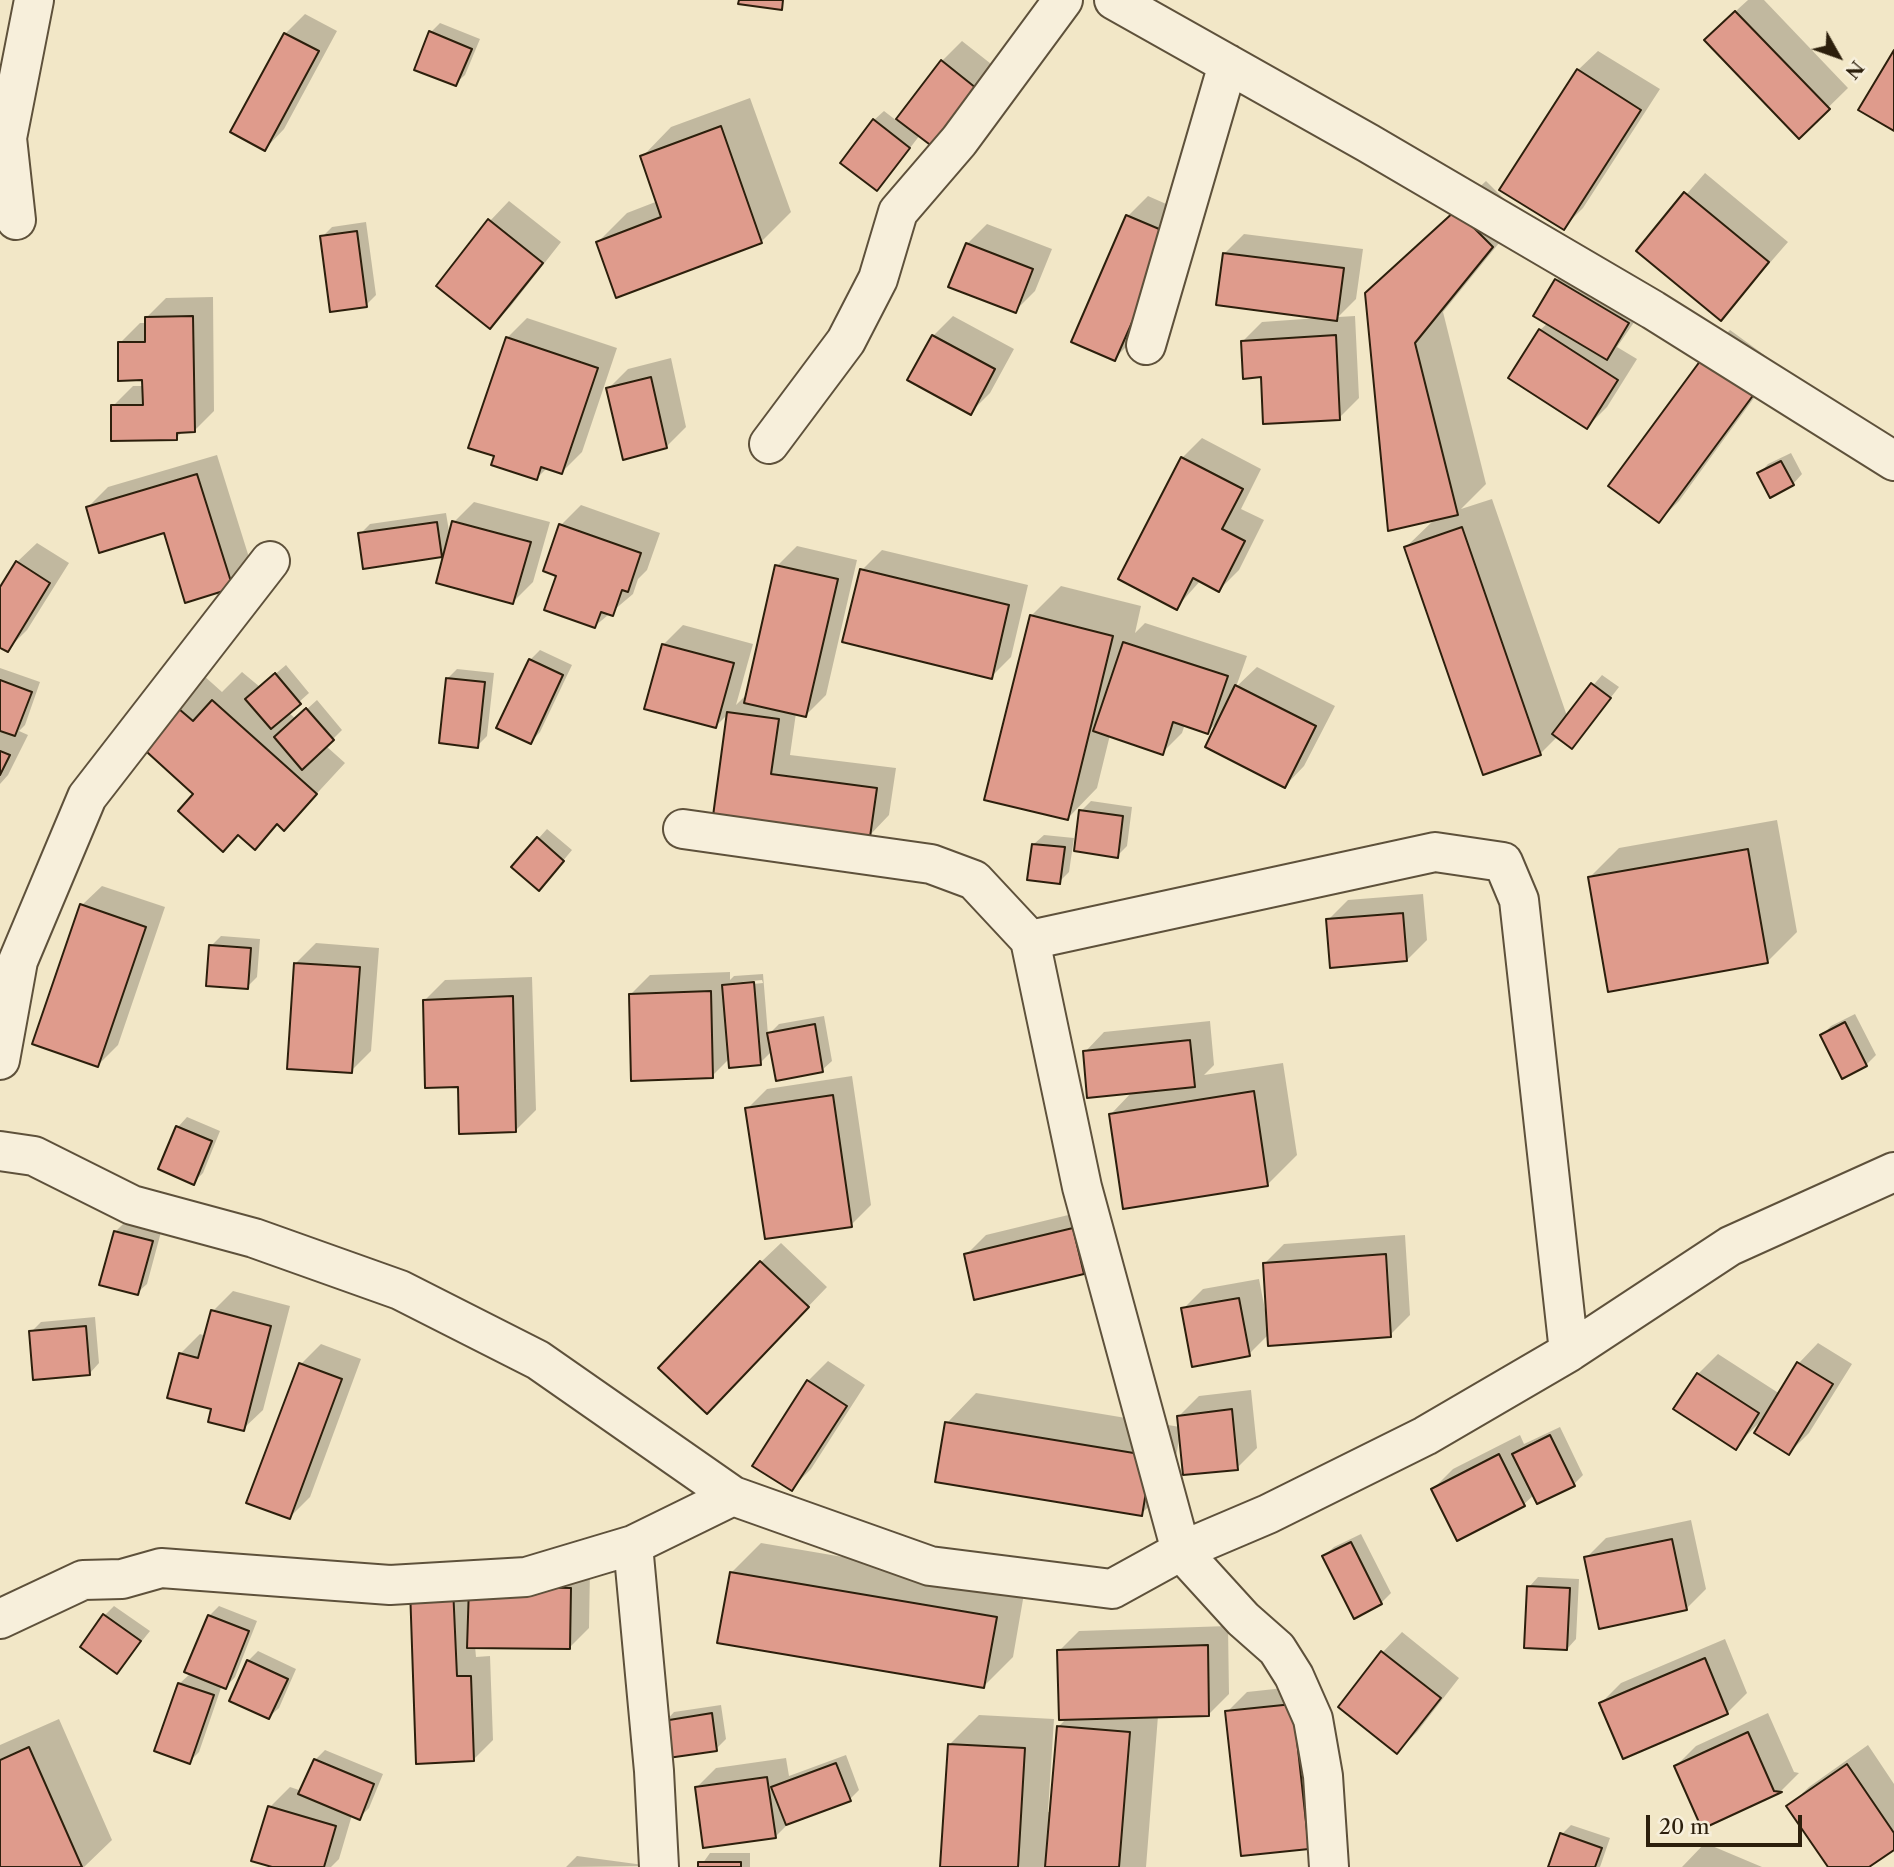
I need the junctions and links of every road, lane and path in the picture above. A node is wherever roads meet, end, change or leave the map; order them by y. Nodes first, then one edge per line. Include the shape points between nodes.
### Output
1 (34, 0) edge
2 (1063, 0) edge
3 (1114, 0) edge
4 (1228, 64) junction
5 (16, 220) dead end
6 (1146, 345) dead end
7 (769, 444) dead end
8 (1894, 461) edge
9 (270, 561) dead end
10 (684, 829) dead end
11 (1030, 940) junction
12 (0, 1060) edge
13 (0, 1151) edge
14 (1894, 1172) edge
15 (1569, 1352) junction
16 (733, 1496) junction
17 (633, 1545) junction
18 (1181, 1551) junction
19 (0, 1619) edge
20 (659, 1867) edge
21 (1329, 1867) edge

1 - 5 street via 7,138
2 - 7 street via 959,141 898,212 878,279 846,341
3 - 4 street
4 - 6 street
4 - 8 street via 1653,310
9 - 12 street via 87,796 18,961
10 - 11 street via 931,864 974,880
11 - 15 street via 1435,852 1503,862 1519,900
11 - 18 street via 1082,1187
13 - 16 street via 34,1156 132,1205 254,1238 400,1290 538,1360
14 - 15 street via 1730,1246
15 - 18 street via 1425,1436 1268,1514
16 - 17 street
16 - 18 street via 930,1566 1099,1588 1112,1589
17 - 19 street via 526,1577 390,1585 161,1568 122,1579 83,1580
17 - 20 street
18 - 21 street via 1277,1649 1294,1676 1313,1719 1324,1776

